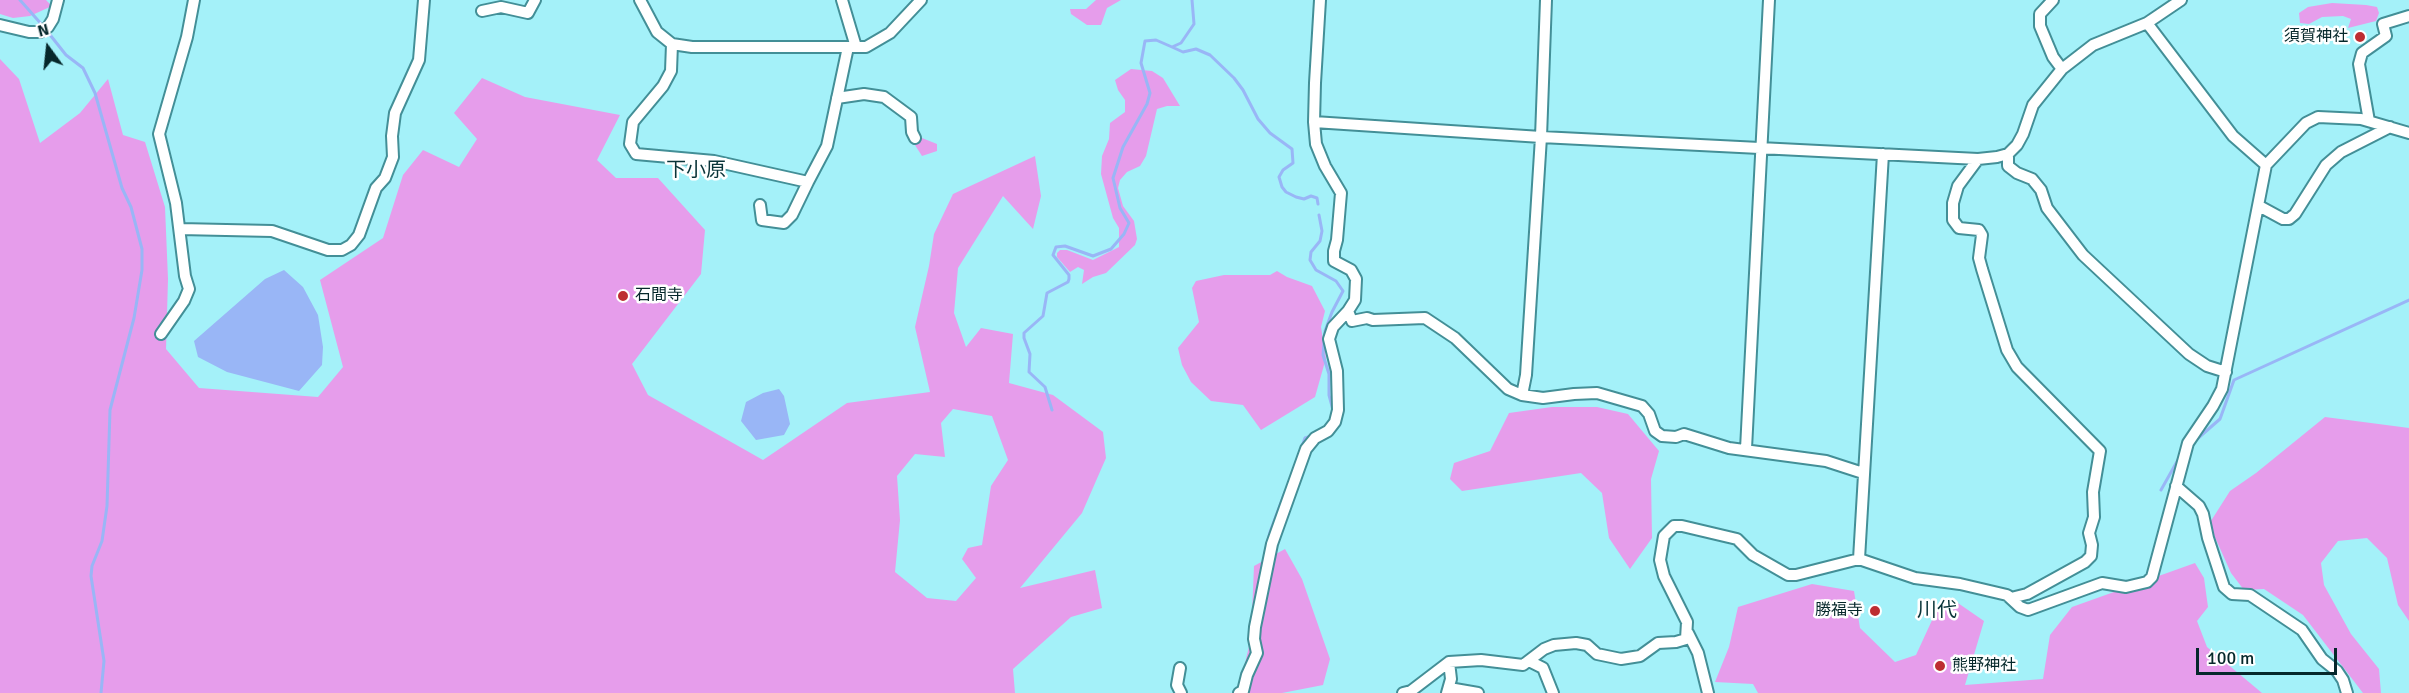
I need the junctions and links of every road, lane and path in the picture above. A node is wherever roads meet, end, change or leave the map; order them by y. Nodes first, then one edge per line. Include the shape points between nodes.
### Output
1 (58, 0) edge
2 (194, 0) edge
3 (424, 0) edge
4 (535, 0) edge
5 (640, 0) edge
6 (842, 0) edge
7 (921, 0) edge
8 (1320, 0) edge
9 (1546, 0) edge
10 (1769, 0) edge
11 (2053, 0) edge
12 (2181, 0) edge
13 (482, 11) dead end
14 (2409, 16) edge
15 (2147, 22) junction
16 (0, 24) edge
17 (672, 44) junction
18 (852, 47) junction
19 (2062, 69) junction
20 (837, 98) junction
21 (2369, 121) junction
22 (1314, 122) junction
23 (2390, 127) junction
24 (2409, 133) edge
25 (1541, 137) junction
26 (915, 138) dead end
27 (1763, 148) junction
28 (1883, 154) junction
29 (2007, 154) junction
30 (1978, 159) junction
31 (2266, 165) junction
32 (808, 182) junction
33 (760, 205) dead end
34 (2259, 206) junction
35 (180, 230) junction
36 (1348, 311) junction
37 (161, 334) dead end
38 (2226, 372) junction
39 (1522, 395) junction
40 (1746, 449) junction
41 (1863, 473) junction
42 (2176, 486) junction
43 (1859, 559) junction
44 (2011, 598) junction
45 (1688, 633) junction
46 (1529, 661) junction
47 (1449, 662) junction
48 (1180, 668) dead end
49 (1448, 691) edge
50 (1181, 693) edge
51 (1187, 693) edge
52 (1239, 693) edge
53 (1403, 693) edge
54 (1478, 693) edge
55 (1553, 693) edge
56 (1708, 693) edge
57 (2347, 693) edge

1 - 16 street via 53,20 40,32
2 - 35 street via 159,134
3 - 35 street via 419,60 395,113 393,157 385,178 376,188 362,229 351,245 328,250 272,231
4 - 13 street via 528,13 501,7
5 - 17 street via 657,32
6 - 18 street
7 - 18 street via 890,33 866,47
8 - 22 street
9 - 25 street
10 - 27 street
11 - 19 street via 2040,14 2040,26
12 - 15 street
14 - 21 street via 2383,24 2386,36 2362,52 2359,64
15 - 19 street via 2093,45
15 - 31 street via 2233,136
17 - 18 street via 692,48
17 - 32 street via 670,71 663,86 633,122 630,144 636,154 714,161
18 - 20 street
19 - 29 street via 2037,99 2023,134
20 - 26 street via 864,94 884,97 911,117
20 - 32 street via 827,146
21 - 23 street
21 - 31 street via 2318,117 2306,123
22 - 25 street
22 - 36 street via 1316,144 1341,193 1334,261 1351,270 1356,279 1355,300
23 - 24 street
23 - 34 street via 2341,152 2326,165 2289,219
25 - 27 street
25 - 39 street
27 - 28 street
27 - 40 street
28 - 30 street
28 - 41 street
29 - 30 street
29 - 38 street via 2008,166 2032,179 2047,208 2083,255 2189,354
30 - 44 street via 1958,186 1953,220 1959,228 1979,230 1982,235 1979,258 2007,350 2017,367 2100,451 2101,459 2093,492 2091,556 2027,594
31 - 34 street
32 - 33 street via 784,223 762,220
34 - 38 street
35 - 37 street via 189,290
36 - 39 street via 1352,321 1425,318 1455,338 1508,389
36 - 52 street via 1333,327 1329,339 1337,371 1335,422 1306,449 1272,544 1255,627 1257,653
38 - 42 street via 2213,406 2188,443
39 - 40 street via 1543,398 1597,393 1642,406 1654,431 1662,436 1684,434 1729,448
40 - 41 street via 1826,461
41 - 43 street
42 - 44 street via 2152,577 2147,582 2126,587 2102,583 2028,610
42 - 57 street via 2203,514 2224,587 2232,594 2250,595 2302,630 2322,659 2337,671
43 - 44 street via 1915,578 1960,584
43 - 45 street via 1788,574 1753,555 1737,539 1674,526 1664,536 1660,560 1687,622
45 - 46 street via 1686,639 1658,643 1640,656 1621,659 1597,654 1587,645 1576,643 1554,645
45 - 56 street via 1698,653
46 - 47 street via 1523,665 1463,659
46 - 55 street via 1543,668
47 - 49 street
47 - 53 street
48 - 50 street via 1177,685
49 - 54 street
50 - 51 street

